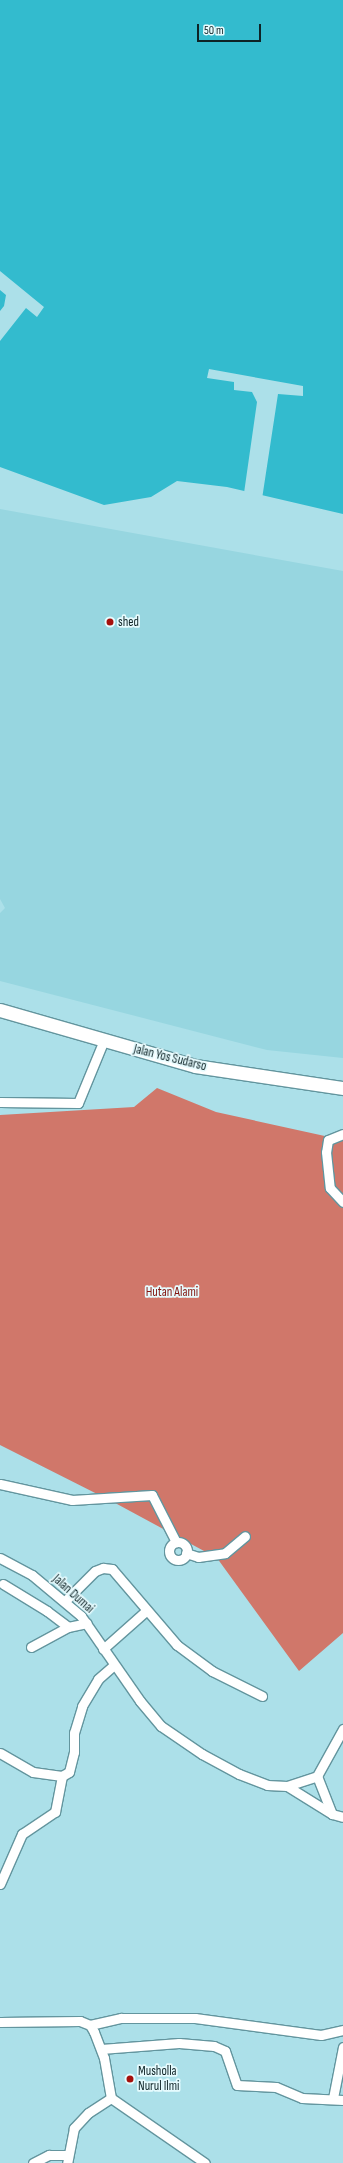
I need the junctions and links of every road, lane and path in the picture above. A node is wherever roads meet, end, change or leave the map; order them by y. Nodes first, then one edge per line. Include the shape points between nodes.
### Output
1 (0, 1010) edge
2 (104, 1040) junction
3 (343, 1088) edge
4 (0, 1102) edge
5 (343, 1134) edge
6 (343, 1202) edge
7 (0, 1484) edge
8 (245, 1536) dead end
9 (176, 1542) junction
10 (186, 1553) junction
11 (0, 1558) edge
12 (3, 1584) dead end
13 (64, 1601) junction
14 (146, 1611) junction
15 (87, 1623) junction
16 (68, 1627) junction
17 (31, 1647) dead end
18 (103, 1649) junction
19 (114, 1665) junction
20 (262, 1696) dead end
21 (343, 1729) edge
22 (0, 1753) edge
23 (62, 1776) junction
24 (317, 1776) junction
25 (287, 1786) junction
26 (332, 1814) junction
27 (343, 1817) edge
28 (0, 1884) edge
29 (0, 2022) edge
30 (96, 2023) junction
31 (343, 2030) edge
32 (343, 2047) edge
33 (105, 2049) junction
34 (111, 2098) junction
35 (333, 2098) junction
36 (343, 2100) edge
37 (67, 2159) edge
38 (32, 2163) edge
39 (205, 2163) edge

1 - 2 main road, Jalan Yos Sudarso
2 - 3 main road, Jalan Yos Sudarso via 195,1066
2 - 4 street via 78,1103
5 - 6 street via 328,1140 326,1152 330,1188
7 - 9 street via 72,1500 152,1495
8 - 10 street via 225,1553 198,1557
9 - 10 street via 185,1546
9 - 10 street via 169,1549 173,1558 182,1558
11 - 13 street, Jalan Dumai via 32,1575
12 - 16 street
13 - 14 street via 95,1571 103,1568 112,1569
13 - 15 street, Jalan Dumai
14 - 18 street
14 - 20 street via 177,1645 197,1661
15 - 16 street
15 - 18 street, Jalan Dumai
16 - 17 street
18 - 19 street, Jalan Dumai
19 - 23 street via 98,1679 82,1706 74,1732 71,1768
19 - 25 street, Jalan Dumai via 161,1726 202,1754 239,1774 267,1785
21 - 24 street
22 - 23 street via 33,1772
23 - 28 street via 55,1812 22,1834
24 - 25 street
24 - 26 street
25 - 26 street
26 - 27 street
29 - 30 street via 64,2020
30 - 31 street via 121,2018 195,2018 321,2035
30 - 33 street
32 - 35 street
33 - 34 street
33 - 35 street via 179,2043 214,2046 226,2050 237,2085 276,2088 302,2098
34 - 37 street via 88,2113 74,2128
34 - 39 street
35 - 36 street
37 - 38 street via 49,2156

